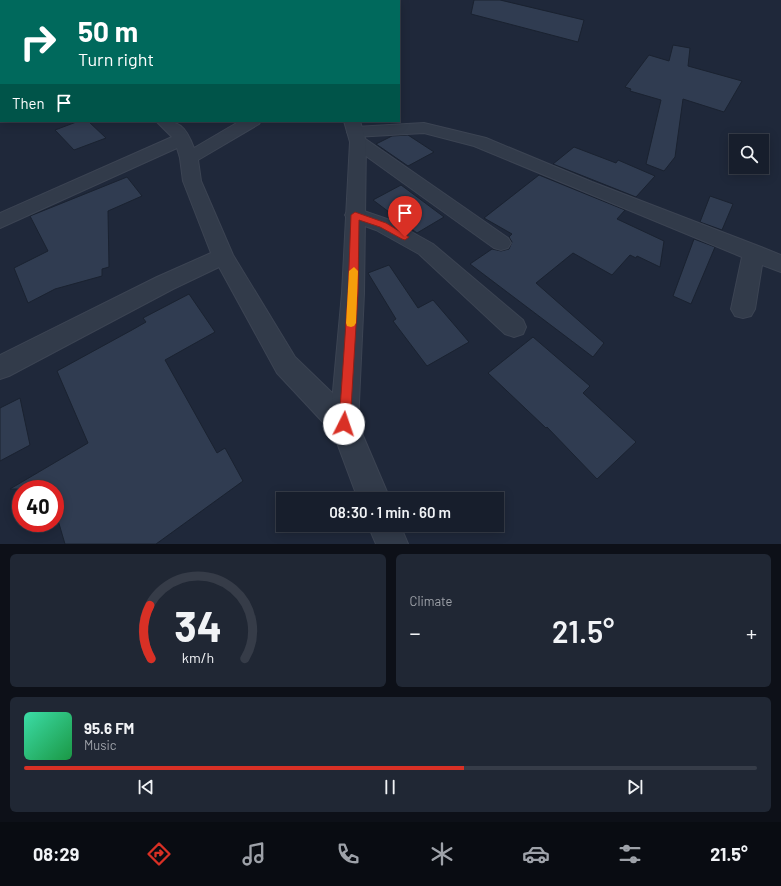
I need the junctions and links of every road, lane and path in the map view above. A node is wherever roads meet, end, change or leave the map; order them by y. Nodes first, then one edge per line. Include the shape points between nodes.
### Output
1 (165, 122) edge
2 (251, 122) edge
3 (355, 132) edge
4 (185, 148) junction
5 (355, 215) junction
6 (0, 221) edge
7 (501, 243) dead end
8 (754, 252) junction
9 (223, 256) junction
10 (781, 264) edge
11 (743, 310) dead end
12 (514, 327) dead end
13 (0, 368) edge
14 (344, 424) junction
15 (371, 492) edge
16 (387, 532) edge
17 (392, 544) edge

1 - 4 street via 176,130
2 - 4 street
3 - 5 street
3 - 7 street
3 - 8 street via 424,128 480,142 584,186
4 - 6 street via 53,196
4 - 9 street via 192,181
5 - 12 street via 383,225 426,249
5 - 14 street via 353,293
8 - 10 street
8 - 11 street
9 - 13 street
9 - 14 street via 286,365
14 - 15 street
16 - 17 street

